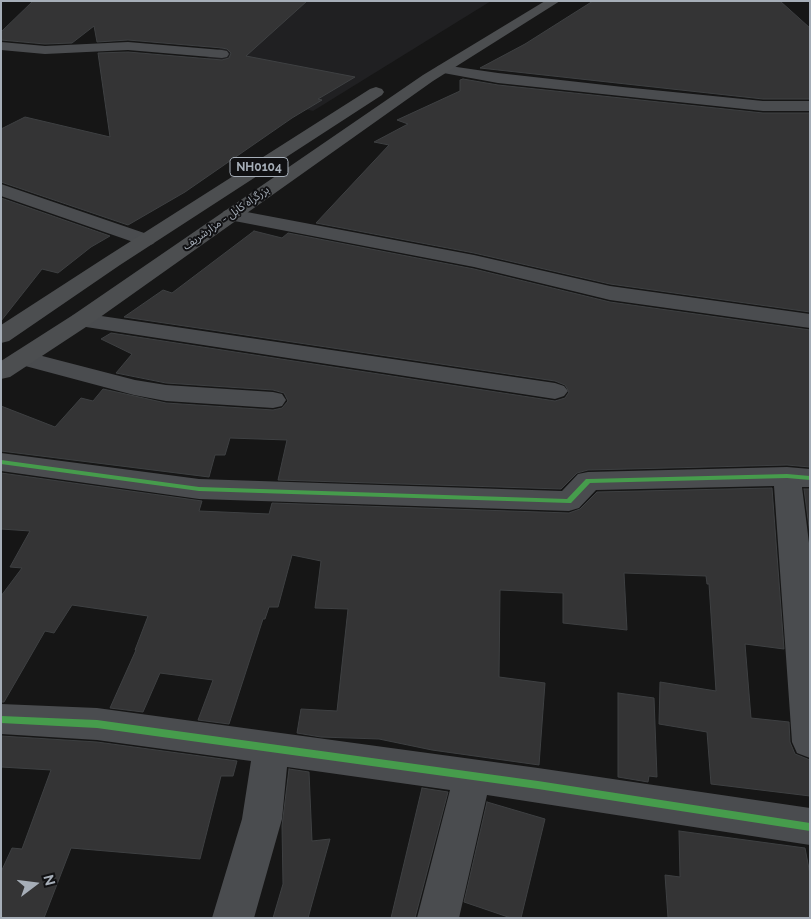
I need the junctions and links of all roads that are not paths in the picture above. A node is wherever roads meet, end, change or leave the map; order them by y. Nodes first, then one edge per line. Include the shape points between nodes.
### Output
1 (554, 1) edge
2 (464, 36) dead end
3 (1, 46) edge
4 (222, 54) dead end
5 (443, 69) junction
6 (810, 106) edge
7 (1, 190) edge
8 (231, 215) junction
9 (146, 240) junction
10 (81, 320) junction
11 (810, 321) edge
12 (1, 336) edge
13 (23, 358) junction
14 (1, 372) edge
15 (555, 391) dead end
16 (273, 400) dead end
17 (1, 462) edge
18 (798, 477) edge
19 (1, 719) edge
20 (810, 742) edge
21 (271, 748) junction
22 (472, 776) junction
23 (810, 827) edge
24 (233, 918) edge
25 (438, 918) edge

1 - 5 highway, بزرگراه کابل - مزارشریف / NH0104
2 - 9 highway, بزرگراه کابل - مزارشریف / NH0104
3 - 4 street via 45,50 128,46
5 - 6 street via 623,92 762,106
5 - 8 highway, بزرگراه کابل - مزارشریف / NH0104
7 - 9 street
8 - 10 highway, بزرگراه کابل - مزارشریف / NH0104
8 - 11 street via 474,261 610,293
9 - 12 highway, بزرگراه کابل - مزارشریف / NH0104
10 - 13 highway, بزرگراه کابل - مزارشریف / NH0104
10 - 15 street
13 - 14 highway, بزرگراه کابل - مزارشریف / NH0104
13 - 16 street via 166,393
17 - 18 street via 199,489 569,501 588,481
18 - 20 street via 798,586
19 - 21 street via 97,724
21 - 22 street
21 - 24 street via 262,819
22 - 23 street
22 - 25 street

